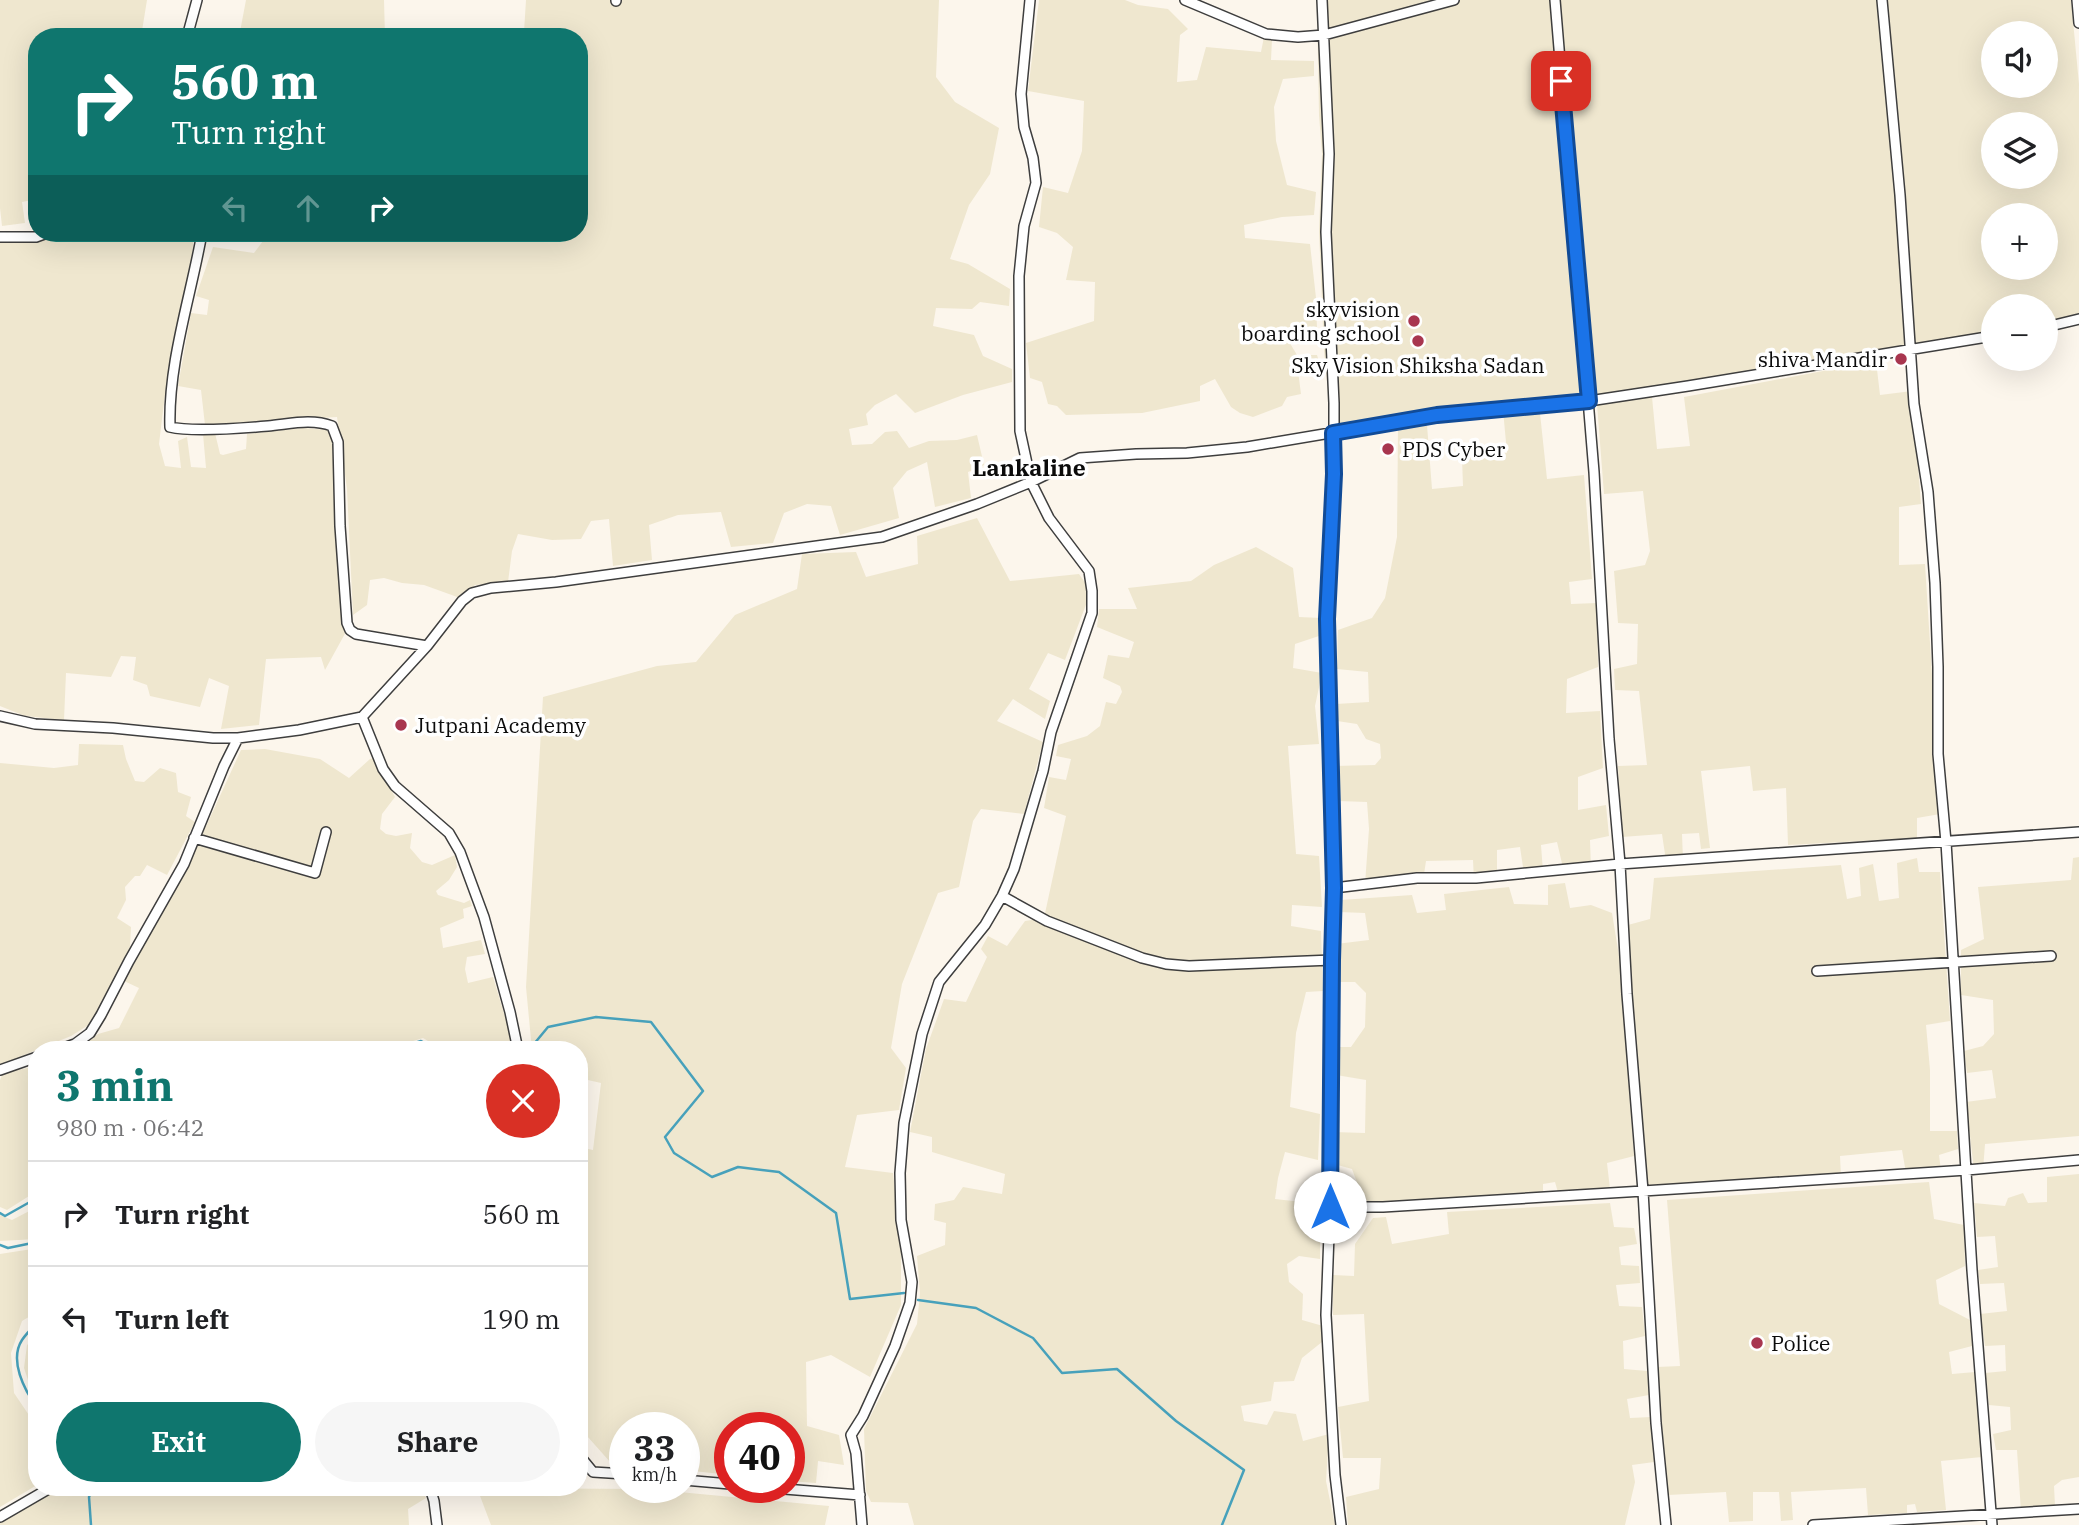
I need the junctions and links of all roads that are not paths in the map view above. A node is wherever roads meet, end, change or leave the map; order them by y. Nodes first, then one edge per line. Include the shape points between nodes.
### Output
1 (197, 0) edge
2 (1030, 0) edge
3 (1185, 0) edge
4 (1322, 0) edge
5 (1454, 0) edge
6 (1555, 0) edge
7 (1882, 0) edge
8 (2077, 0) edge
9 (2079, 23) edge
10 (189, 28) edge
11 (1324, 35) junction
12 (0, 237) edge
13 (28, 237) edge
14 (200, 242) edge
15 (2079, 318) edge
16 (2058, 324) edge
17 (1981, 338) edge
18 (1910, 351) junction
19 (1589, 401) junction
20 (1333, 433) junction
21 (1031, 482) junction
22 (428, 646) junction
23 (0, 716) edge
24 (362, 717) junction
25 (238, 738) junction
26 (327, 832) dead end
27 (2079, 832) edge
28 (194, 838) junction
29 (1946, 842) junction
30 (1620, 864) junction
31 (1334, 888) junction
32 (1002, 895) junction
33 (2051, 956) dead end
34 (1332, 960) junction
35 (1954, 963) junction
36 (1817, 971) dead end
37 (79, 1041) edge
38 (516, 1041) edge
39 (28, 1060) edge
40 (0, 1070) edge
41 (2079, 1160) edge
42 (1967, 1170) junction
43 (1643, 1191) junction
44 (1330, 1207) junction
45 (588, 1466) edge
46 (609, 1473) edge
47 (805, 1491) edge
48 (860, 1495) junction
49 (36, 1496) edge
50 (432, 1496) edge
51 (2079, 1508) edge
52 (1991, 1513) junction
53 (0, 1517) edge
54 (437, 1525) edge
55 (862, 1525) edge
56 (1341, 1525) edge
57 (1666, 1525) edge
58 (1813, 1525) edge
59 (1992, 1525) edge

1 - 10 street
2 - 21 street via 1021,94 1036,183 1024,226 1019,276 1020,431
3 - 11 street via 1266,34
4 - 11 street
5 - 11 street
6 - 19 street
7 - 18 street
8 - 9 street
11 - 20 street
12 - 13 street
14 - 22 street via 173,379 170,426 202,429 321,422 332,426 338,442 350,630
15 - 16 street
17 - 18 street
18 - 19 street
18 - 29 street via 1935,583 1937,736
19 - 20 street via 1437,415
19 - 30 street
20 - 21 street via 1187,453 1080,458
20 - 31 street via 1327,619
21 - 22 street via 881,537 471,593
21 - 32 street via 1049,519 1089,570 1092,613 1051,732 1014,869
22 - 24 street
23 - 25 street via 35,724
24 - 25 street
24 - 38 street via 395,786 449,832 460,852 484,917
25 - 28 street
26 - 28 street via 315,873
27 - 29 street
28 - 37 street via 90,1033
29 - 30 street
29 - 35 street
30 - 31 street
30 - 43 street
31 - 34 street
32 - 34 street via 1047,921 1166,964
32 - 48 street via 985,925 939,982 922,1034 904,1123 900,1173 901,1220 912,1282 910,1303 863,1416 850,1434
33 - 35 street
34 - 44 street
35 - 36 street
35 - 42 street
39 - 40 street
41 - 42 street
42 - 43 street
42 - 52 street
43 - 44 street
43 - 57 street
44 - 56 street via 1326,1315
45 - 46 street via 593,1472
47 - 48 street
48 - 55 street
49 - 53 street
50 - 54 street
51 - 52 street
52 - 58 street
52 - 59 street

